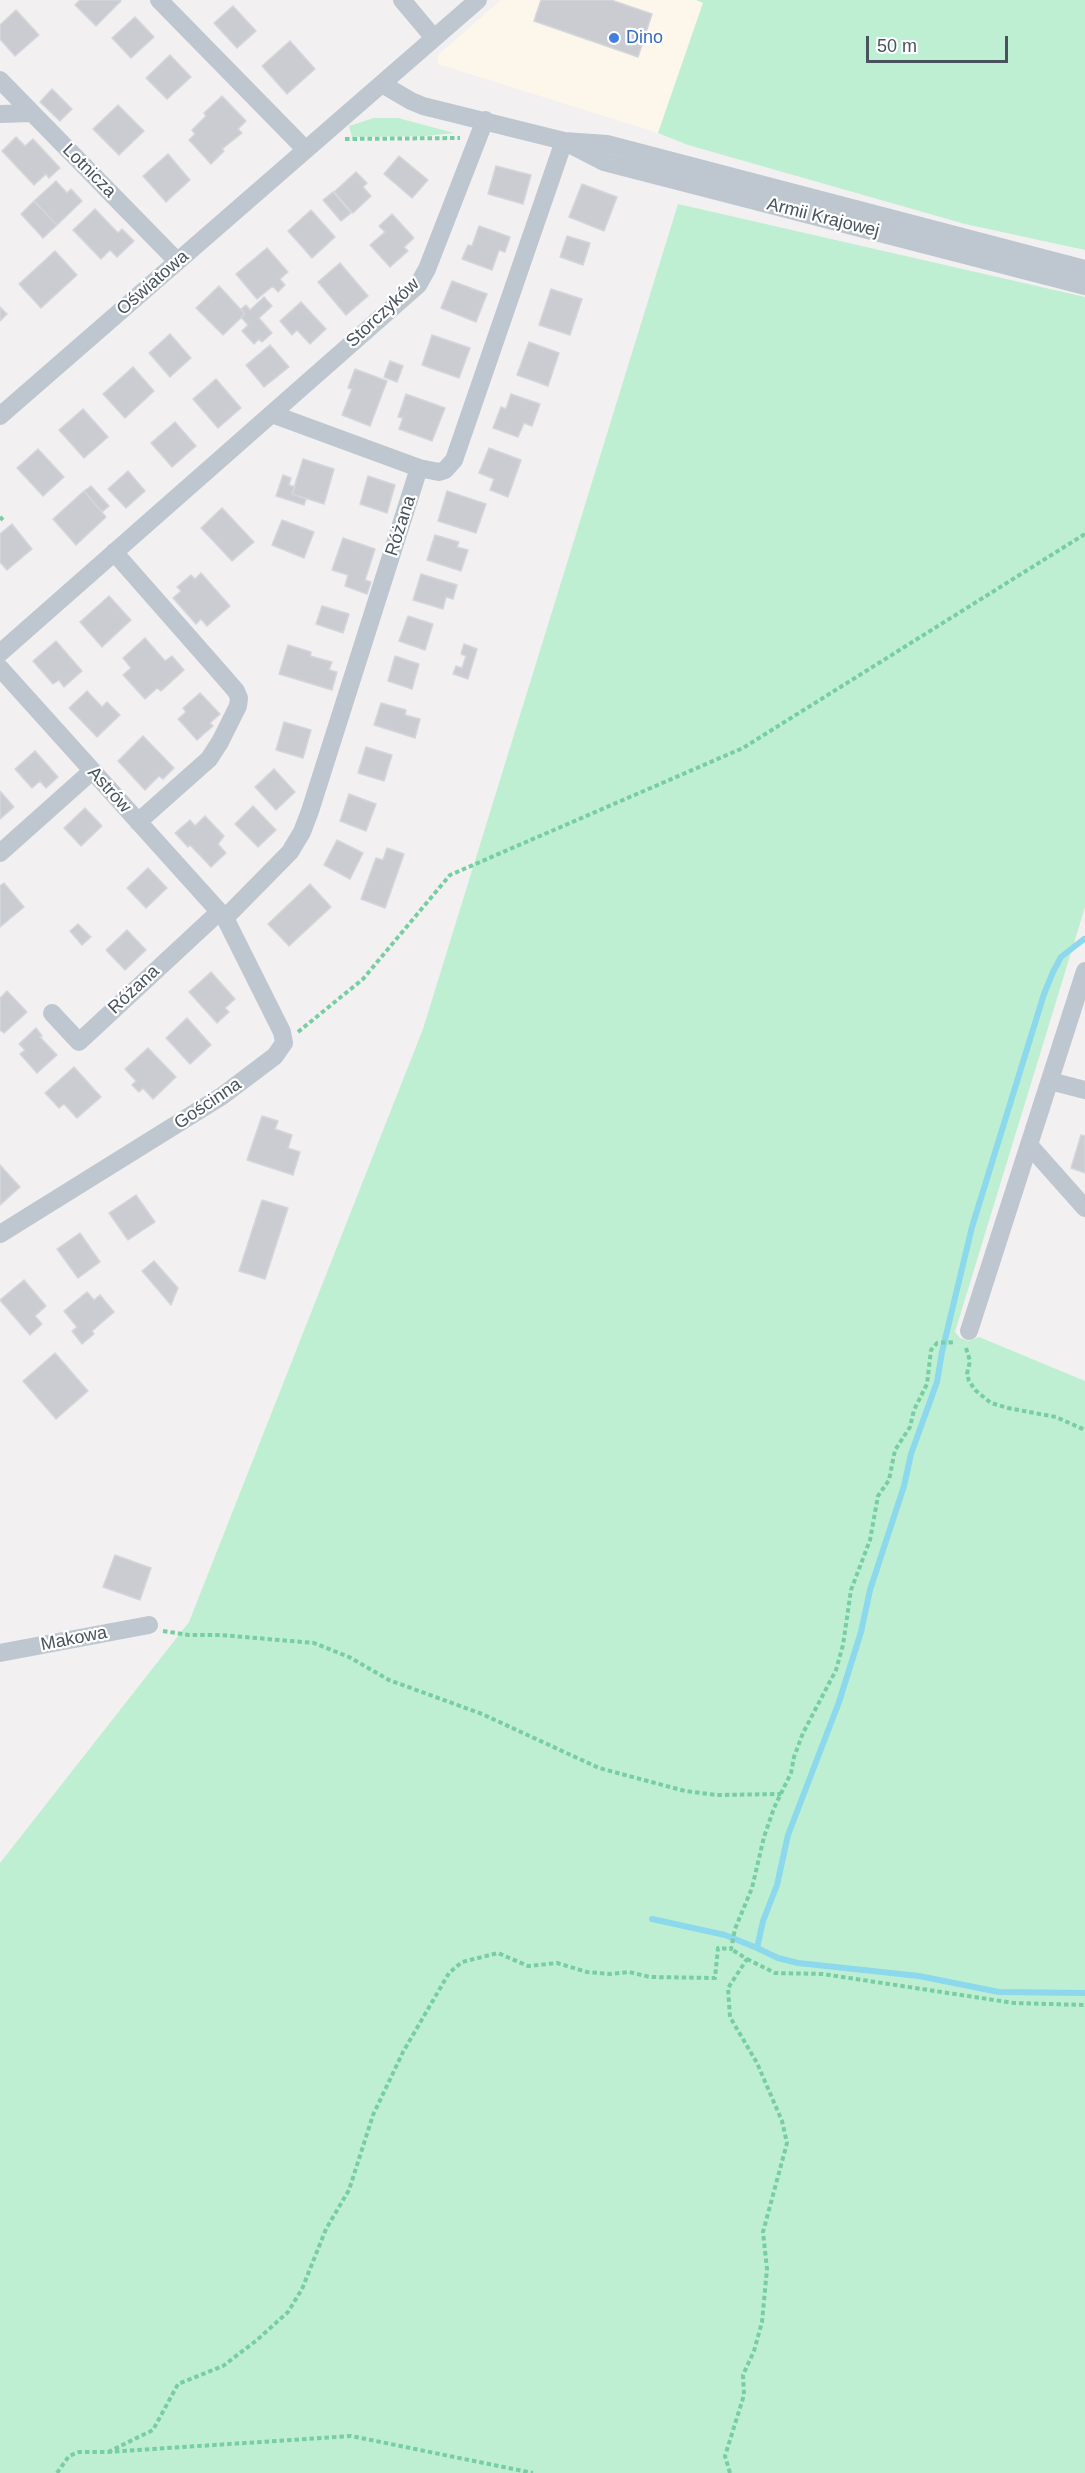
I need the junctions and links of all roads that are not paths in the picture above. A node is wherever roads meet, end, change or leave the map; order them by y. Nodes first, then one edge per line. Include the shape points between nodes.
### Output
1 (159, 0) edge
2 (402, 0) edge
3 (478, 0) edge
4 (434, 38) junction
5 (0, 80) edge
6 (382, 84) junction
7 (32, 113) junction
8 (0, 114) edge
9 (485, 120) junction
10 (564, 141) junction
11 (305, 149) junction
12 (177, 261) junction
13 (1085, 269) edge
14 (1085, 286) edge
15 (272, 414) junction
16 (0, 416) edge
17 (419, 468) junction
18 (114, 552) junction
19 (0, 652) edge
20 (0, 668) edge
21 (92, 771) junction
22 (138, 822) junction
23 (0, 853) edge
24 (222, 915) junction
25 (1085, 971) edge
26 (52, 1013) dead end
27 (1050, 1081) junction
28 (1085, 1090) edge
29 (1029, 1145) junction
30 (1085, 1208) edge
31 (0, 1234) edge
32 (969, 1330) dead end
33 (149, 1625) road end
34 (0, 1653) edge

1 - 11 street
2 - 4 street
3 - 4 street, Oświatowa
4 - 6 street, Oświatowa
5 - 7 street, Lotnicza
6 - 9 street, Armii Krajowej via 423,106
6 - 11 street, Oświatowa
7 - 8 street
7 - 12 street, Lotnicza
9 - 10 street, Armii Krajowej
9 - 15 street, Storczyków via 418,285
10 - 13 street, Armii Krajowej via 607,144
10 - 14 street, Armii Krajowej via 604,162
10 - 17 street via 454,460 439,472
11 - 12 street, Oświatowa
12 - 16 street, Oświatowa
15 - 17 street
15 - 18 street, Storczyków
17 - 24 street, Różana via 302,832 290,852
18 - 19 street, Storczyków
18 - 22 street via 239,698 209,759
20 - 21 street, Astrów
21 - 22 street, Astrów
21 - 23 street
22 - 24 street, Astrów
24 - 26 street, Różana via 78,1042
24 - 31 street, Gościnna via 282,1032 281,1050 222,1095
25 - 27 street
27 - 28 street
27 - 29 street
29 - 30 street
29 - 32 street
33 - 34 street, Makowa

